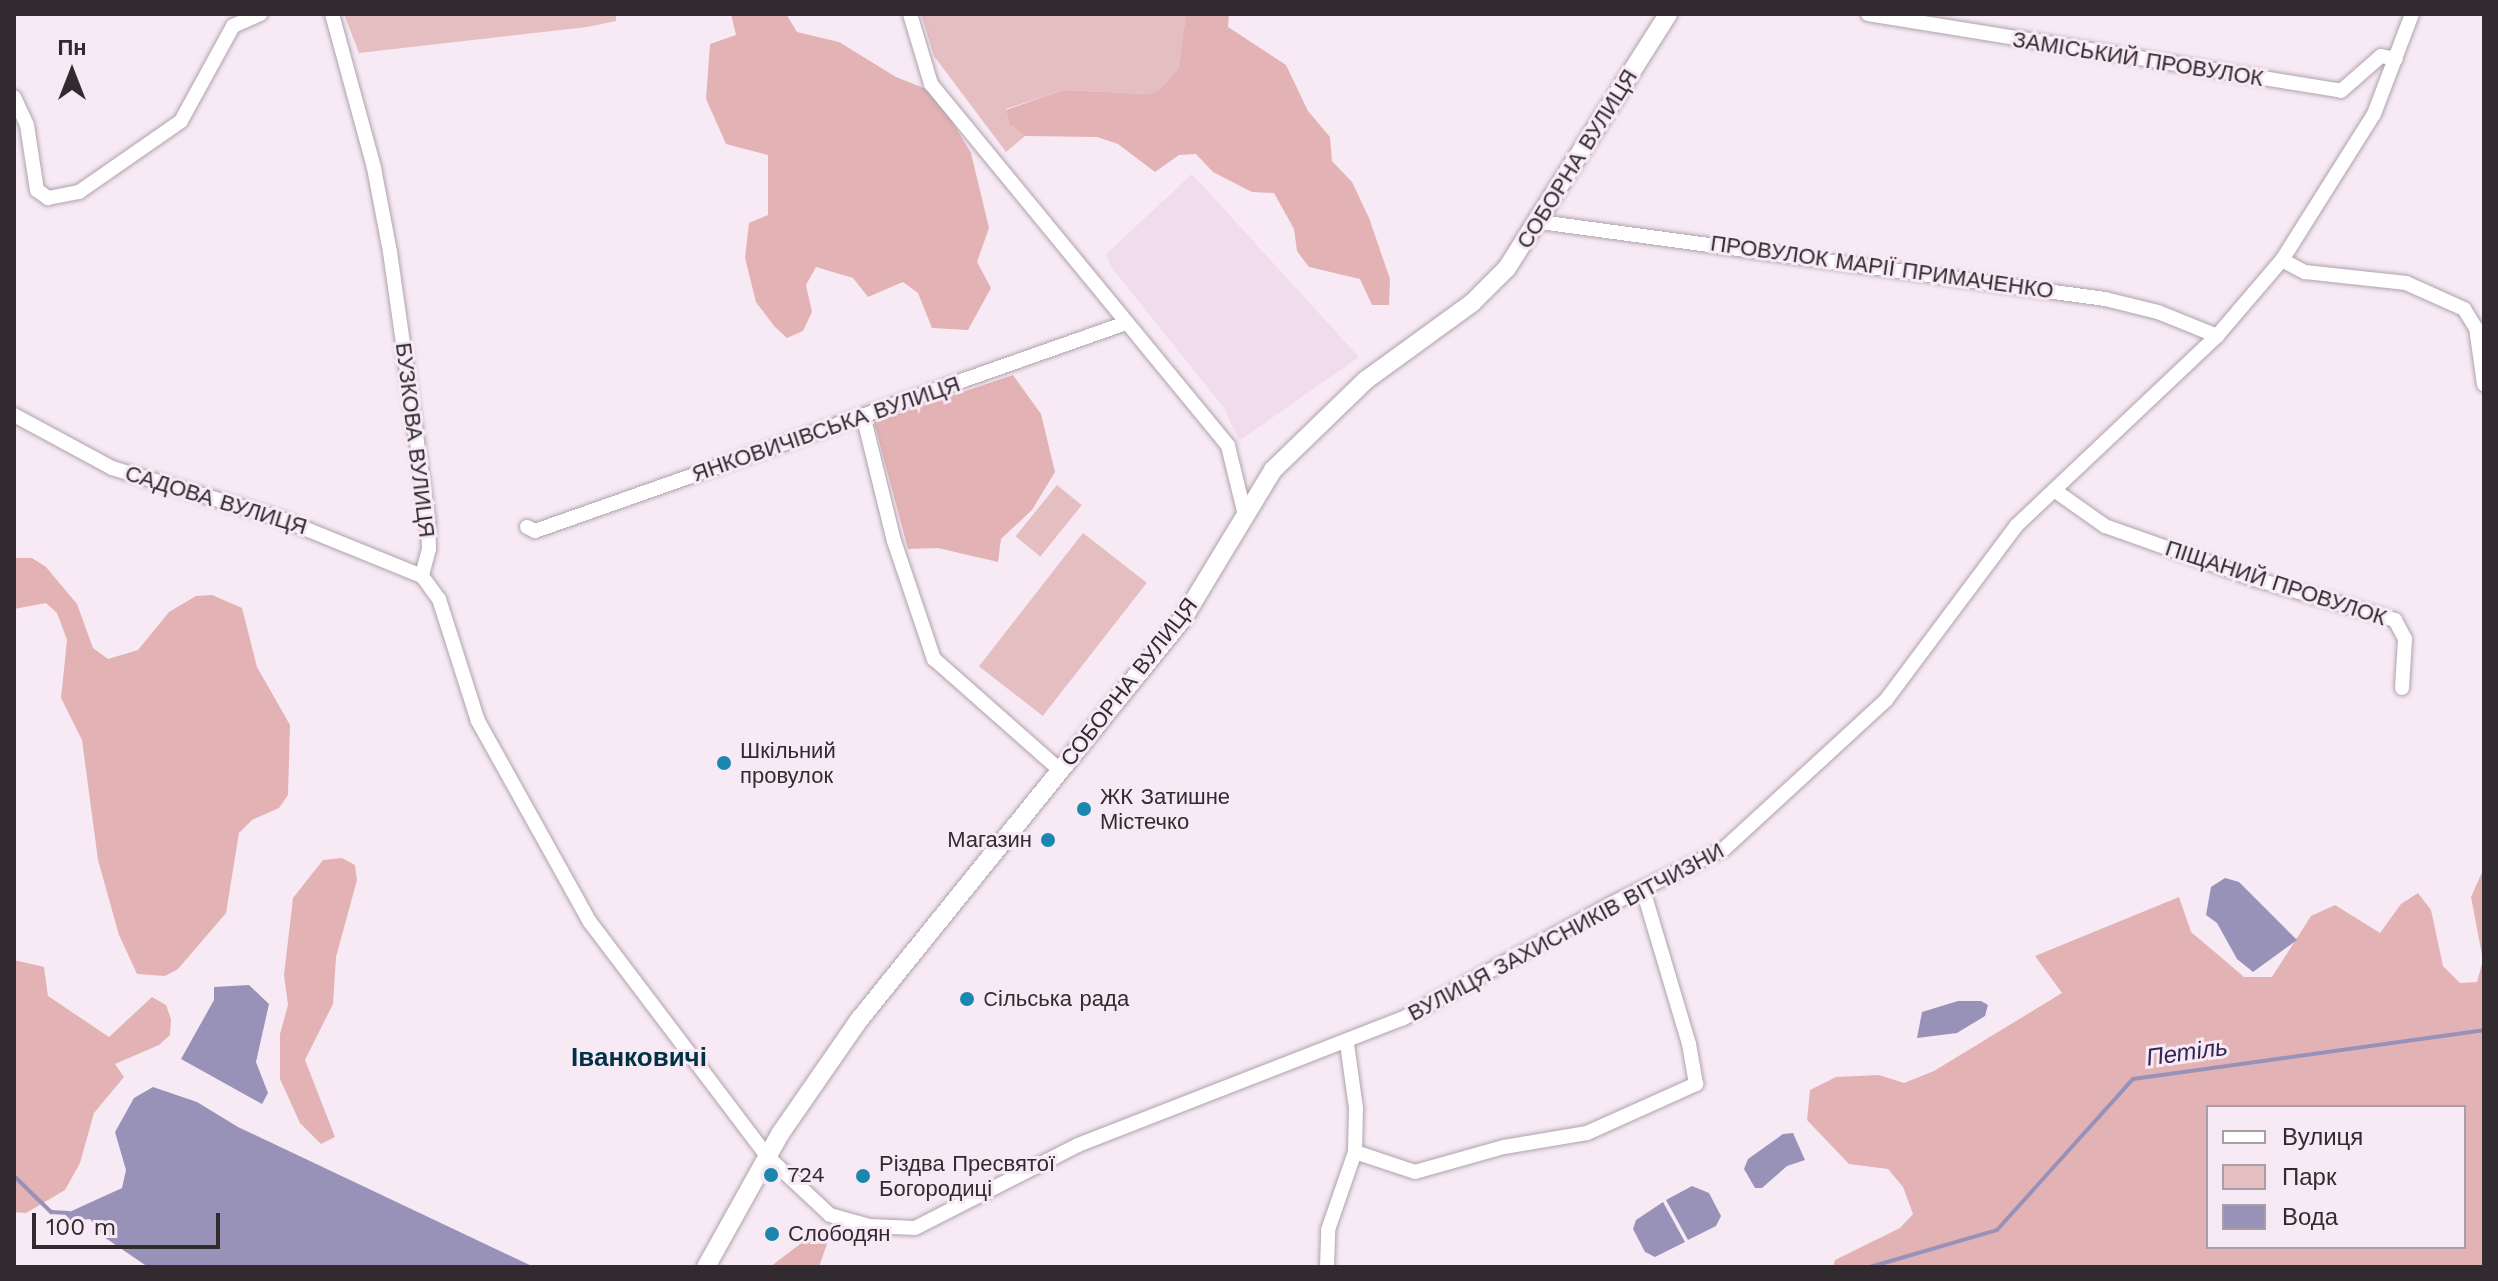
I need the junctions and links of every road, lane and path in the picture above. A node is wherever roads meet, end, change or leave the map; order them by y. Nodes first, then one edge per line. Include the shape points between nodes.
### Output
1 (260, 14) edge
2 (332, 14) edge
3 (910, 14) edge
4 (1668, 14) edge
5 (1868, 14) edge
6 (2412, 14) edge
7 (2396, 59) junction
8 (14, 97) edge
9 (1540, 222) junction
10 (2282, 260) junction
11 (1126, 323) junction
12 (2217, 336) junction
13 (2484, 384) edge
14 (14, 415) edge
15 (863, 415) junction
16 (2054, 490) junction
17 (1244, 511) junction
18 (527, 527) dead end
19 (422, 576) junction
20 (2402, 688) dead end
21 (1061, 771) junction
22 (1643, 890) junction
23 (1347, 1044) junction
24 (1355, 1152) junction
25 (767, 1156) junction
26 (706, 1267) edge
27 (1327, 1267) edge

1 - 8 street via 233,26 181,121 79,192 48,198 37,190 27,125
2 - 19 street, БУЗКОВА ВУЛИЦЯ via 374,168 390,252 428,520 429,549
3 - 11 street via 931,84
4 - 9 street, СОБОРНА ВУЛИЦЯ
5 - 7 street, ЗАМІСЬКИЙ ПРОВУЛОК via 2341,91 2381,56
6 - 7 street, ВУЛИЦЯ ЗАХИСНИКІВ ВІТЧИЗНИ
7 - 10 street, ВУЛИЦЯ ЗАХИСНИКІВ ВІТЧИЗНИ via 2374,114
9 - 12 street, ПРОВУЛОК МАРІЇ ПРИМАЧЕНКО via 2105,299 2158,312
9 - 17 street, СОБОРНА ВУЛИЦЯ via 1507,268 1472,303 1366,380 1273,470
10 - 12 street, ВУЛИЦЯ ЗАХИСНИКІВ ВІТЧИЗНИ
10 - 13 street via 2305,272 2406,283 2464,309 2476,328
11 - 15 street, ЯНКОВИЧІВСЬКА ВУЛИЦЯ
11 - 17 street via 1228,446
12 - 16 street, ВУЛИЦЯ ЗАХИСНИКІВ ВІТЧИЗНИ
14 - 19 street, САДОВА ВУЛИЦЯ via 112,468 279,518
15 - 18 street, ЯНКОВИЧІВСЬКА ВУЛИЦЯ via 535,531
15 - 21 street via 894,541 934,659
16 - 20 street, ПІЩАНИЙ ПРОВУЛОК via 2105,526 2255,579 2395,620 2405,639
16 - 22 street, ВУЛИЦЯ ЗАХИСНИКІВ ВІТЧИЗНИ via 2016,526 1886,700 1818,768 1724,849
17 - 21 street, СОБОРНА ВУЛИЦЯ via 1184,617
19 - 25 street via 439,599 478,721 590,922
21 - 25 street, СОБОРНА ВУЛИЦЯ via 859,1020
22 - 23 street, ВУЛИЦЯ ЗАХИСНИКІВ ВІТЧИЗНИ via 1470,985
22 - 24 street via 1696,1084 1587,1133 1504,1147 1415,1172
23 - 24 street via 1356,1108
23 - 25 street, ВУЛИЦЯ ЗАХИСНИКІВ ВІТЧИЗНИ via 1078,1145 915,1228 870,1226 830,1215
24 - 27 street via 1328,1230
25 - 26 street, СОБОРНА ВУЛИЦЯ

